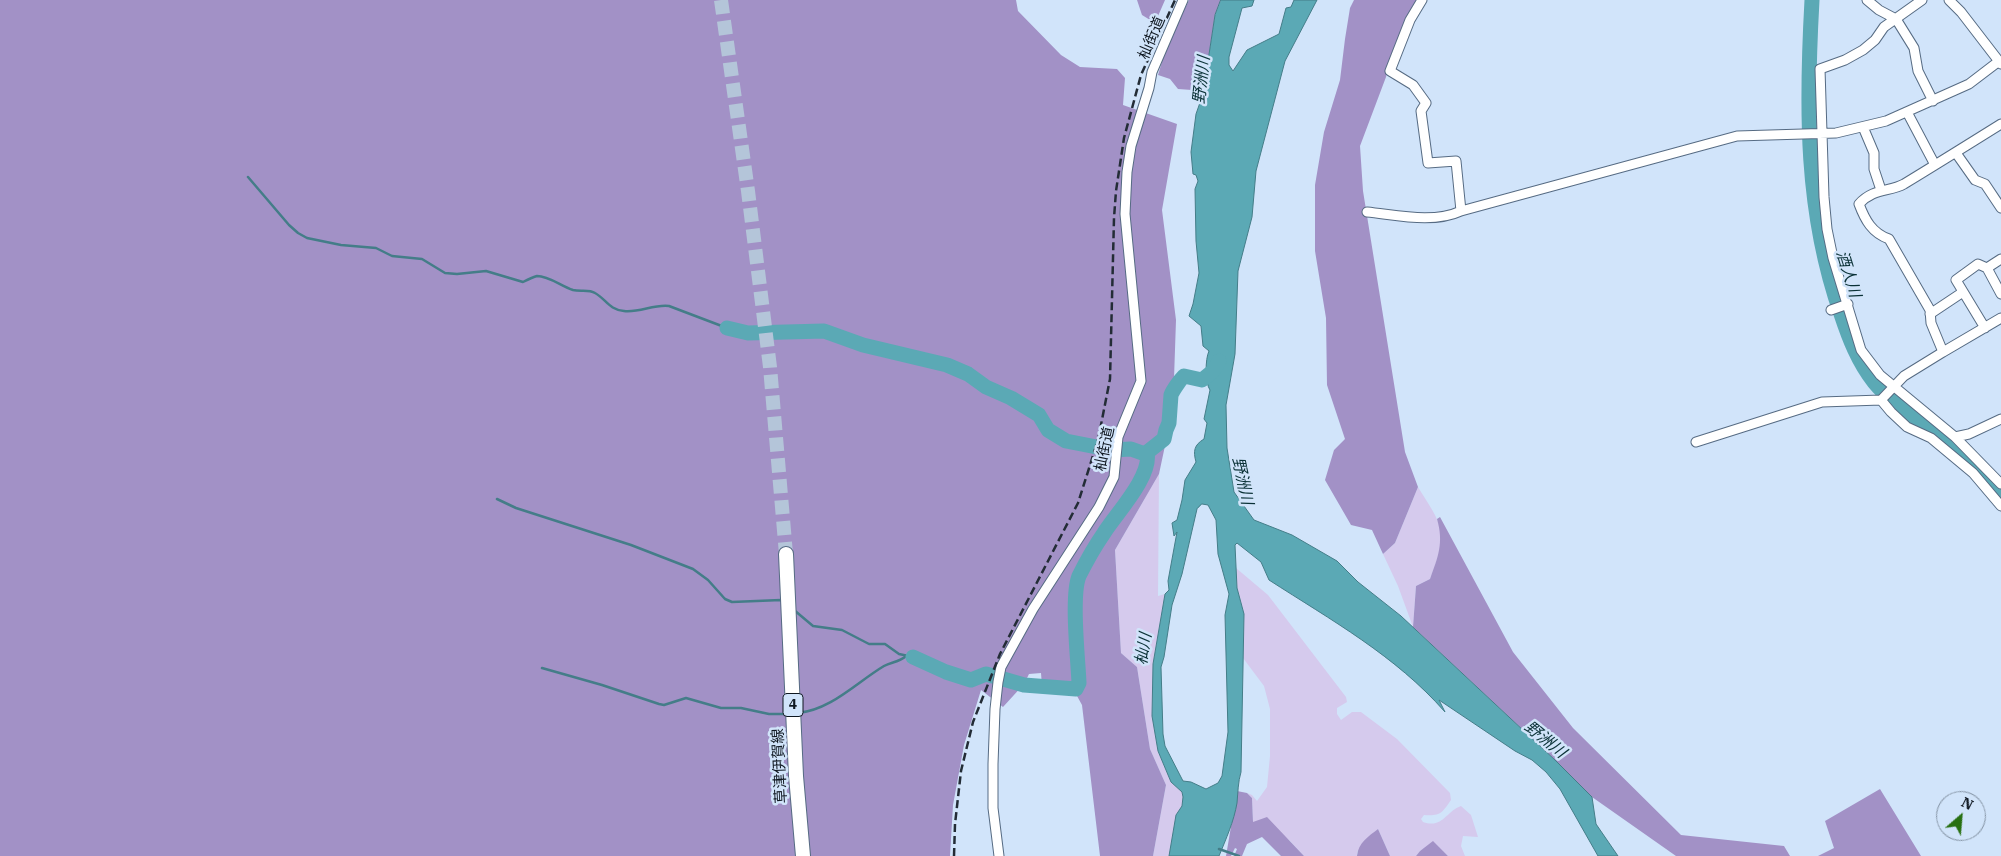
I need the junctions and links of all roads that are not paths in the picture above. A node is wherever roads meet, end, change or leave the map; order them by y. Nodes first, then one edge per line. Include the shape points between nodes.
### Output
1 (1183, 0) edge
2 (1422, 0) edge
3 (1867, 0) edge
4 (1922, 0) edge
5 (1949, 0) edge
6 (1896, 18) junction
7 (2000, 63) edge
8 (1932, 101) junction
9 (1907, 112) junction
10 (2001, 124) edge
11 (1862, 127) junction
12 (1822, 134) junction
13 (1956, 153) junction
14 (1935, 165) junction
15 (1881, 190) junction
16 (2001, 208) edge
17 (1461, 211) junction
18 (1367, 212) dead end
19 (2001, 259) edge
20 (1987, 268) junction
21 (1963, 292) junction
22 (2001, 294) edge
23 (1848, 304) junction
24 (1831, 310) dead end
25 (1930, 314) junction
26 (2001, 318) edge
27 (1985, 328) junction
28 (1943, 352) junction
29 (1895, 386) junction
30 (1881, 400) junction
31 (2001, 419) edge
32 (1954, 436) junction
33 (1696, 442) dead end
34 (2001, 484) edge
35 (2001, 506) edge
36 (786, 554) tunnel mouth
37 (803, 856) edge
38 (999, 856) edge

1 - 38 street, 杣街道 via 1152,72 1127,172 1125,214 1141,381 1118,437 1114,477 1099,507 1032,609 1002,668 995,709 993,764 993,808
2 - 17 street via 1410,20 1390,70 1413,85 1426,102 1421,111 1428,163 1456,161
3 - 6 street
4 - 6 street
5 - 7 street
6 - 8 street via 1914,48 1918,70
6 - 12 street via 1863,50 1820,69
7 - 8 street via 1969,84
8 - 9 street
9 - 11 street
9 - 14 street
10 - 13 street
11 - 12 street
11 - 15 street via 1874,153 1874,170
12 - 17 street via 1737,136
12 - 23 street via 1827,229
13 - 14 street
13 - 16 street via 1975,180 1985,184
14 - 15 street via 1902,185
15 - 25 street via 1863,198 1859,204 1864,217 1872,229 1889,239
17 - 18 street via 1447,217 1424,218
19 - 20 street
20 - 21 street via 1978,264 1956,280
20 - 22 street
21 - 25 street
21 - 27 street
23 - 24 street
23 - 29 street via 1862,350 1880,375
25 - 28 street
26 - 27 street
27 - 28 street
28 - 29 street via 1904,376
29 - 30 street
29 - 32 street
30 - 33 street via 1822,402
30 - 35 street via 1907,427 1932,438 1973,473
31 - 32 street via 1969,434
32 - 34 street
36 - 37 main road, 草津伊賀線 / 4

